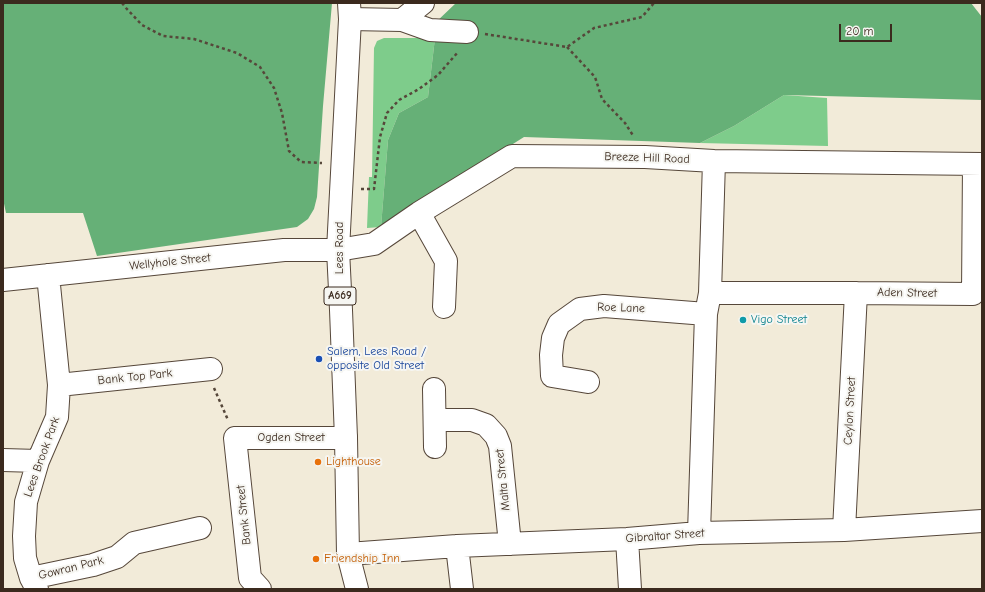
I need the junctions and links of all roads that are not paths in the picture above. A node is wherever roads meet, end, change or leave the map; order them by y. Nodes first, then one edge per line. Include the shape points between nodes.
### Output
1 (423, 3) edge
2 (349, 11) edge
3 (402, 20) junction
4 (463, 41) road end
5 (714, 161) junction
6 (978, 164) edge
7 (419, 213) junction
8 (338, 250) junction
9 (48, 276) junction
10 (3, 280) edge
11 (856, 292) junction
12 (710, 293) junction
13 (444, 307) dead end
14 (706, 314) junction
15 (208, 369) road end
16 (588, 382) dead end
17 (59, 386) junction
18 (434, 389) dead end
19 (435, 420) junction
20 (235, 438) joint
21 (346, 438) junction
22 (435, 447) dead end
23 (3, 460) edge
24 (38, 461) junction
25 (982, 521) edge
26 (200, 528) dead end
27 (844, 530) junction
28 (699, 533) junction
29 (627, 539) junction
30 (510, 544) junction
31 (457, 546) junction
32 (348, 554) junction
33 (34, 584) edge
34 (260, 589) edge
35 (357, 589) edge
36 (462, 589) edge
37 (630, 589) edge

1 - 3 street
2 - 3 street
2 - 8 street, Lees Road / A669
3 - 4 street
5 - 6 street, Breeze Hill Road
5 - 7 street, Breeze Hill Road via 645,157 512,156
5 - 12 street
6 - 11 street, Aden Street via 973,294
7 - 8 street, Breeze Hill Road via 374,244
7 - 13 street via 446,261
8 - 9 street, Wellyhole Street via 284,250
8 - 21 street, Lees Road / A669
9 - 10 street, Wellyhole Street
9 - 17 street, Lees Brook Park
11 - 12 street, Aden Street
11 - 27 street, Ceylon Street
12 - 14 street
14 - 16 street, Roe Lane via 604,306 580,309 558,324 543,379
14 - 28 street
15 - 17 street, Bank Top Park
17 - 24 street, Lees Brook Park via 57,417
18 - 19 street
19 - 22 street
19 - 30 street, Malta Street via 472,420 486,425 496,436 500,446
20 - 21 street, Ogden Street
20 - 34 street, Bank Street via 250,578
21 - 32 street, Lees Road / A669
23 - 24 street
24 - 33 street, Lees Brook Park via 26,502 24,536 25,558
25 - 27 street, Gibraltar Street
26 - 33 street, Gowran Park via 134,542 117,557
27 - 28 street, Gibraltar Street
28 - 29 street, Gibraltar Street
29 - 30 street, Gibraltar Street
29 - 37 street
30 - 31 street, Gibraltar Street
31 - 32 street, Gibraltar Street
31 - 36 street
32 - 35 street, Lees Road / A669

